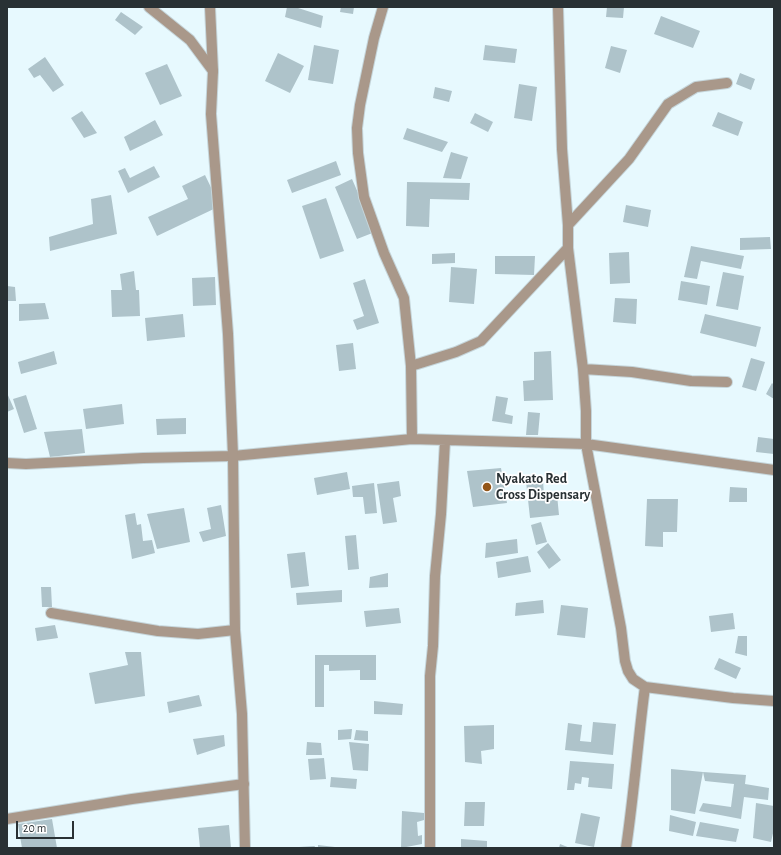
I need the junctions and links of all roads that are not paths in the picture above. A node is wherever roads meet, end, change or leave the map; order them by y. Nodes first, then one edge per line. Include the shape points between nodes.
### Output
1 (149, 7) edge
2 (210, 7) edge
3 (383, 7) edge
4 (558, 7) edge
5 (213, 71) junction
6 (727, 83) dead end
7 (568, 225) junction
8 (568, 248) junction
9 (411, 366) junction
10 (582, 369) junction
11 (727, 382) dead end
12 (412, 439) junction
13 (445, 441) junction
14 (586, 444) junction
15 (233, 456) junction
16 (7, 463) edge
17 (774, 470) edge
18 (51, 613) dead end
19 (235, 630) junction
20 (644, 686) junction
21 (774, 701) edge
22 (244, 784) junction
23 (7, 819) edge
24 (245, 848) edge
25 (430, 848) edge
26 (626, 848) edge

1 - 5 street via 190,40
2 - 5 street
3 - 9 street via 360,106 357,128 358,153 364,197 384,253 404,298
4 - 7 street via 562,149
5 - 15 street via 211,114 228,334
6 - 7 street via 696,87 668,104 629,159
7 - 8 street
8 - 9 street via 481,341
8 - 10 street
9 - 12 street
10 - 11 street via 632,372 691,381
10 - 14 street
12 - 13 street
12 - 15 street
13 - 14 street
13 - 25 street via 430,676
14 - 17 street
14 - 20 street via 625,661 633,679
15 - 16 street
15 - 19 street
18 - 19 street via 158,631 198,634
19 - 22 street via 242,714
20 - 21 street
20 - 26 street
22 - 23 street
22 - 24 street

